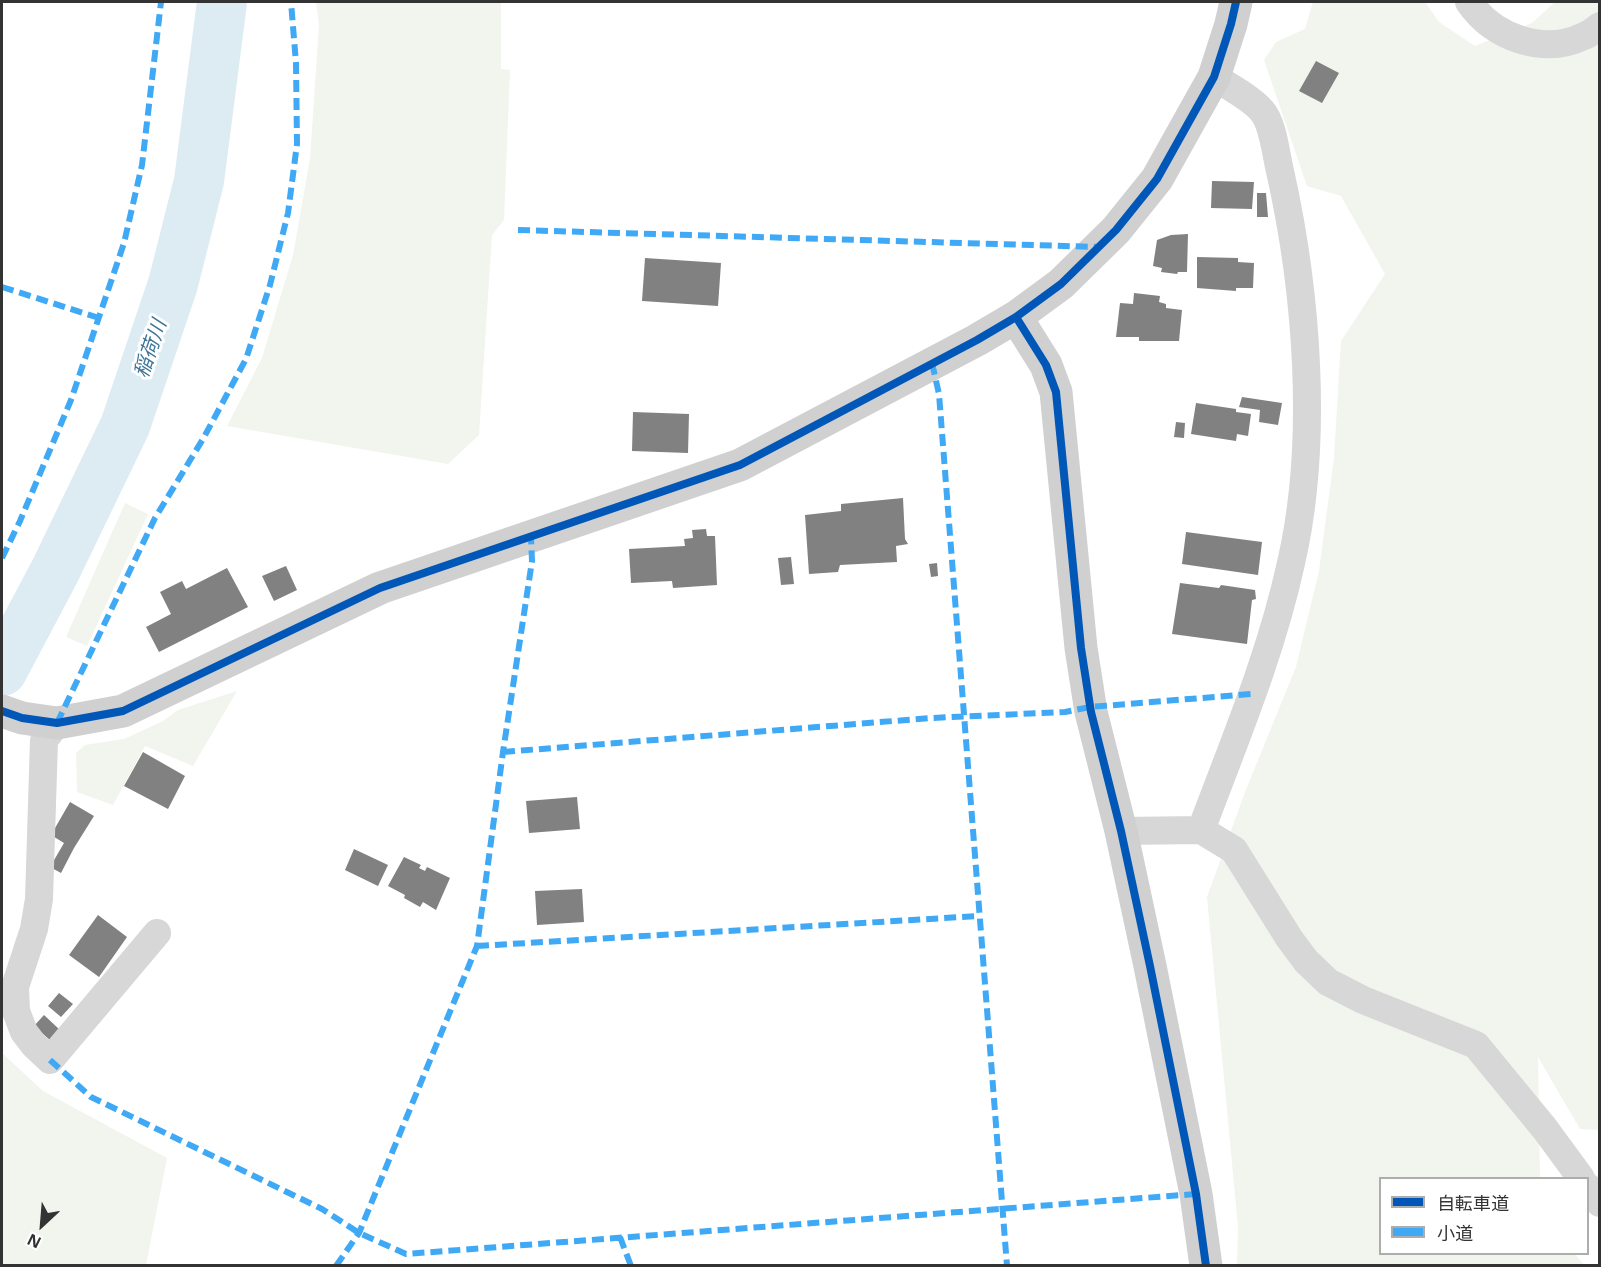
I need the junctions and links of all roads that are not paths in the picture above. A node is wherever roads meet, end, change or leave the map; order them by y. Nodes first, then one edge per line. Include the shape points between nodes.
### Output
1 (1236, 2) edge
2 (1469, 2) edge
3 (1599, 26) edge
4 (1214, 77) junction
5 (1280, 98) dead end
6 (1269, 125) junction
7 (1016, 317) junction
8 (12, 715) edge
9 (57, 723) junction
10 (1201, 830) junction
11 (1121, 831) junction
12 (157, 933) dead end
13 (1580, 1177) edge
14 (1589, 1190) edge
15 (1599, 1203) edge
16 (1206, 1266) edge

1 - 4 street
2 - 3 street via 1482,19 1504,34 1530,43 1584,37
4 - 6 street via 1263,111
4 - 7 street via 1157,179 1134,210 1093,255
5 - 6 street
6 - 10 street via 1302,291 1306,440 1302,504 1292,562 1272,635
7 - 9 street via 740,465 380,588 123,711
7 - 11 street via 1046,365 1056,392 1081,648 1091,712
8 - 9 street
9 - 12 street via 44,740 39,898 34,929 15,987 16,1011 33,1045 50,1060
10 - 11 street
10 - 13 street via 1234,850 1289,938 1328,982 1476,1045
11 - 16 street via 1196,1194
14 - 15 street

